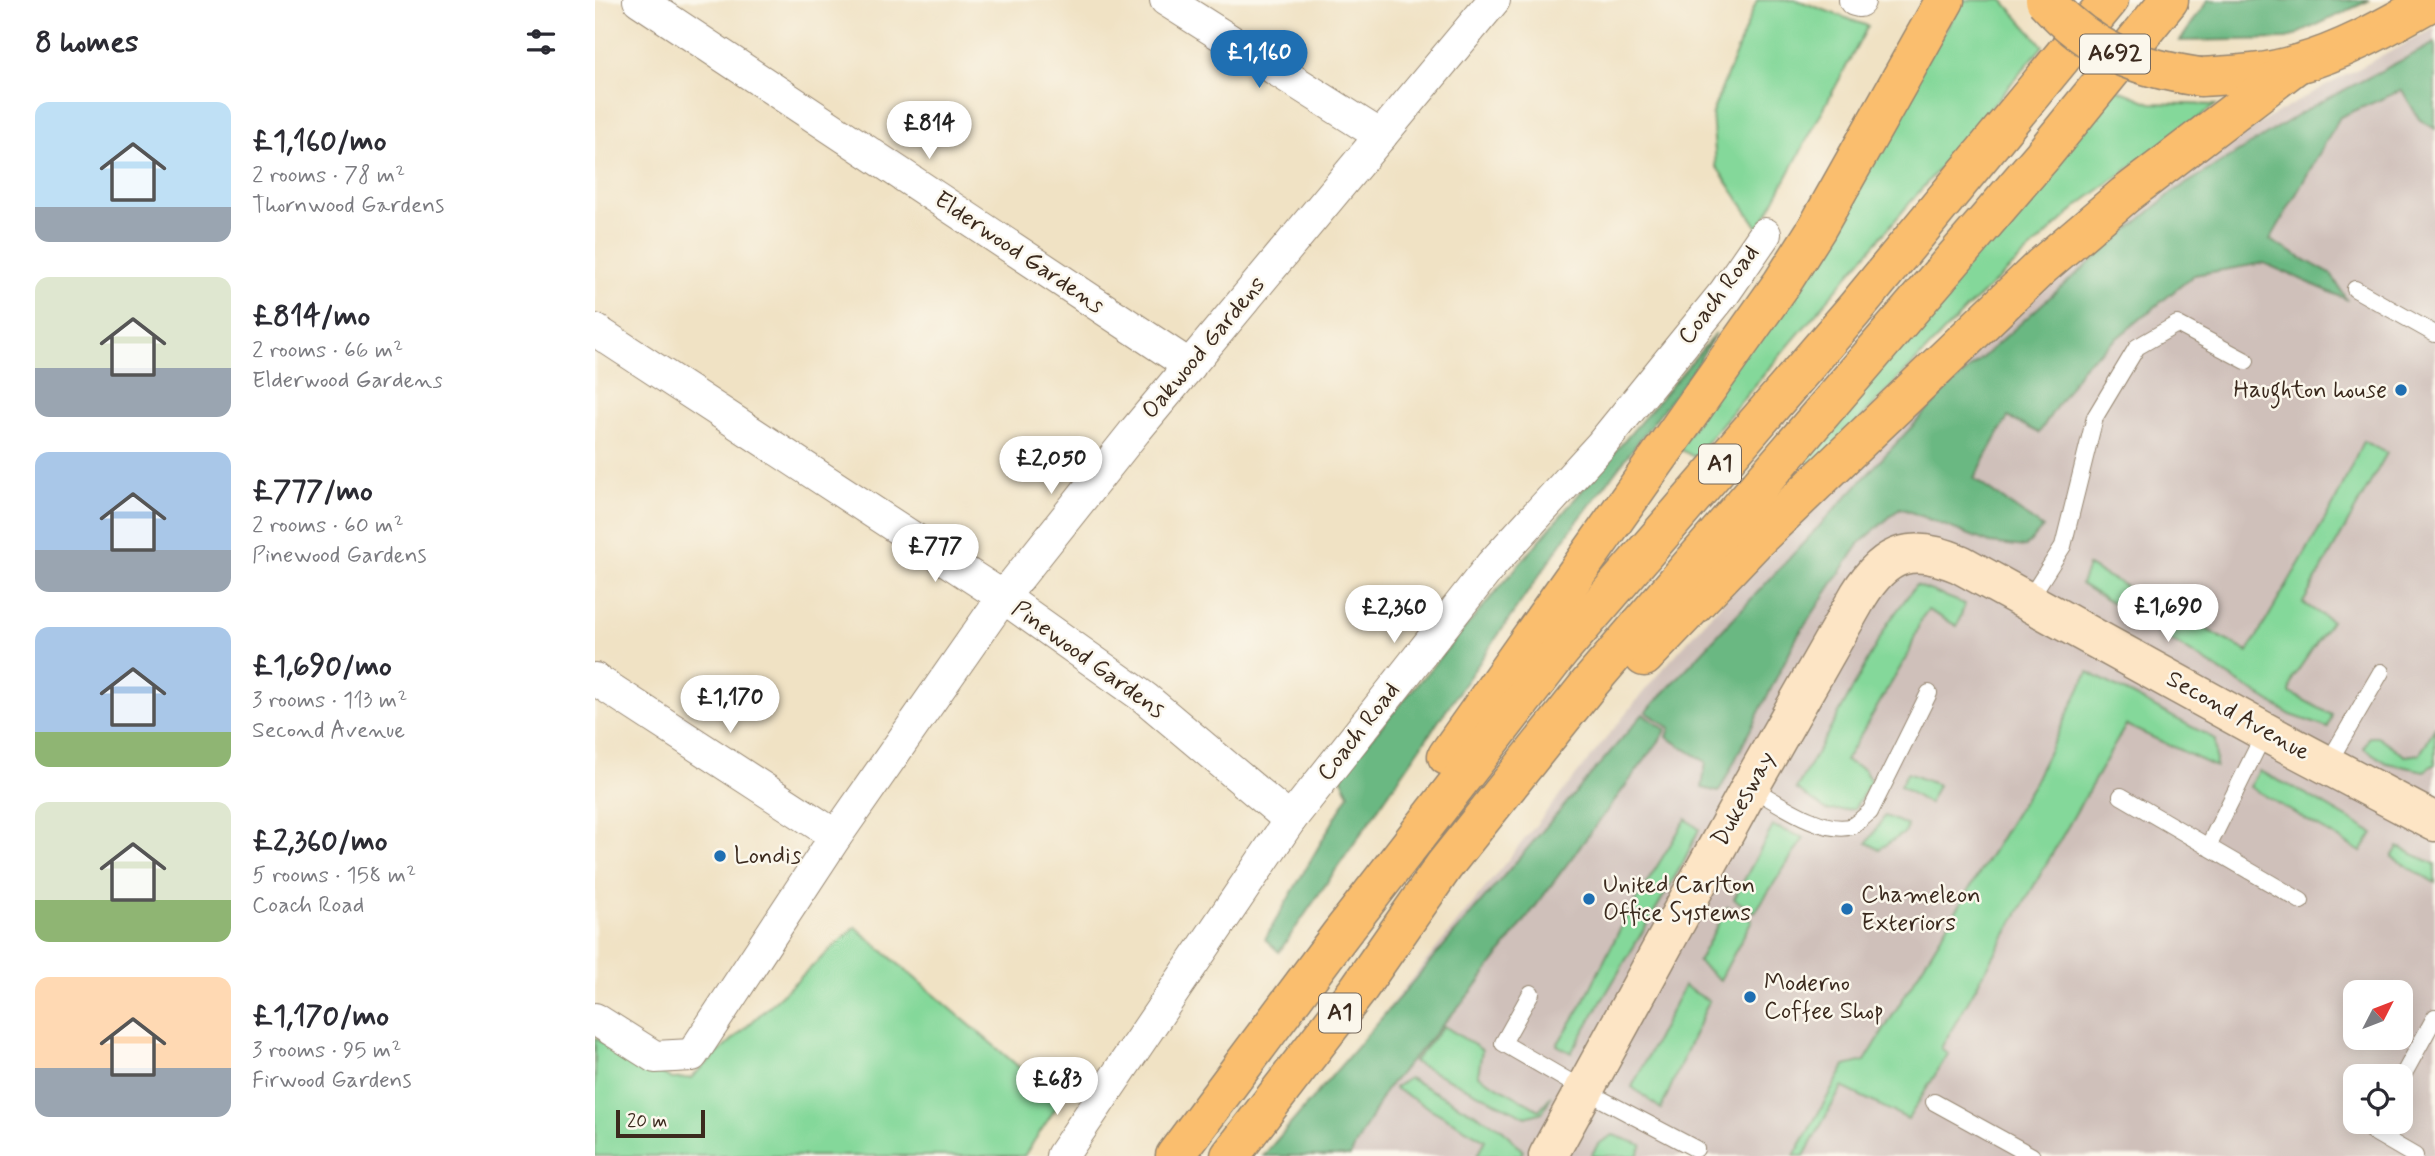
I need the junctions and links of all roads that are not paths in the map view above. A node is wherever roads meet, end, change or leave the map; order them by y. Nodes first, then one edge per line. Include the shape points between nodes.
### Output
1 (639, 0) edge
2 (1165, 0) edge
3 (1493, 0) edge
4 (1945, 0) edge
5 (2045, 0) edge
6 (2109, 0) edge
7 (2169, 0) edge
8 (2434, 0) edge
9 (2297, 64) junction
10 (1381, 136) junction
11 (1765, 234) dead end
12 (2355, 289) dead end
13 (595, 330) edge
14 (2435, 334) edge
15 (2246, 361) dead end
16 (1190, 366) junction
17 (1889, 560) joint
18 (1003, 597) junction
19 (2028, 601) junction
20 (2381, 671) dead end
21 (595, 679) edge
22 (1929, 693) dead end
23 (2265, 732) junction
24 (2327, 765) junction
25 (1750, 787) junction
26 (2121, 796) dead end
27 (1290, 820) junction
28 (2435, 822) edge
29 (836, 836) junction
30 (2208, 847) junction
31 (1444, 866) junction
32 (2301, 901) dead end
33 (1340, 935) junction
34 (1531, 993) dead end
35 (2435, 1017) edge
36 (595, 1019) edge
37 (2409, 1064) edge
38 (1584, 1090) junction
39 (1934, 1102) dead end
40 (2377, 1134) edge
41 (1696, 1149) dead end
42 (1062, 1156) edge
43 (1175, 1156) edge
44 (1230, 1156) edge
45 (1548, 1156) edge
46 (2032, 1156) edge
47 (2415, 1156) edge

1 - 16 street, Elderwood Gardens
2 - 10 street
3 - 10 street, Oakwood Gardens
4 - 33 highway, A1 via 1789,272 1406,815
5 - 9 highway, A692, bridge via 2089,40 2161,72 2200,78
6 - 33 highway, A1 via 1854,310 1561,650
7 - 31 highway, A1 via 2043,155 1598,674
8 - 9 highway, A692 via 2347,45
9 - 31 highway, A1 via 2125,195 2042,266 1753,542
10 - 16 street, Oakwood Gardens
11 - 27 street, Coach Road via 1725,292 1601,445 1492,564
12 - 14 lane
13 - 18 street, Pinewood Gardens
15 - 19 lane via 2177,324 2137,347 2095,417 2063,546
16 - 18 street, Oakwood Gardens
17 - 19 street, Second Avenue via 1922,552 1940,555
17 - 25 street, Dukesway via 1859,595
18 - 27 street, Pinewood Gardens via 1145,698
18 - 29 street, Oakwood Gardens
19 - 23 street, Second Avenue
20 - 24 lane
21 - 29 street
22 - 25 lane via 1870,812 1853,826 1834,828 1816,822
23 - 24 street, Second Avenue
23 - 30 lane
24 - 28 street, Second Avenue
25 - 38 street, Dukesway
26 - 30 lane
27 - 42 street, Coach Road
29 - 36 street, Oakwood Gardens via 692,1055 655,1056
30 - 32 lane
31 - 44 highway, A1 via 1357,991
33 - 43 highway, A1
34 - 38 lane via 1503,1043
35 - 37 lane
38 - 41 lane
38 - 45 street, Dukesway
39 - 46 lane
40 - 47 lane

